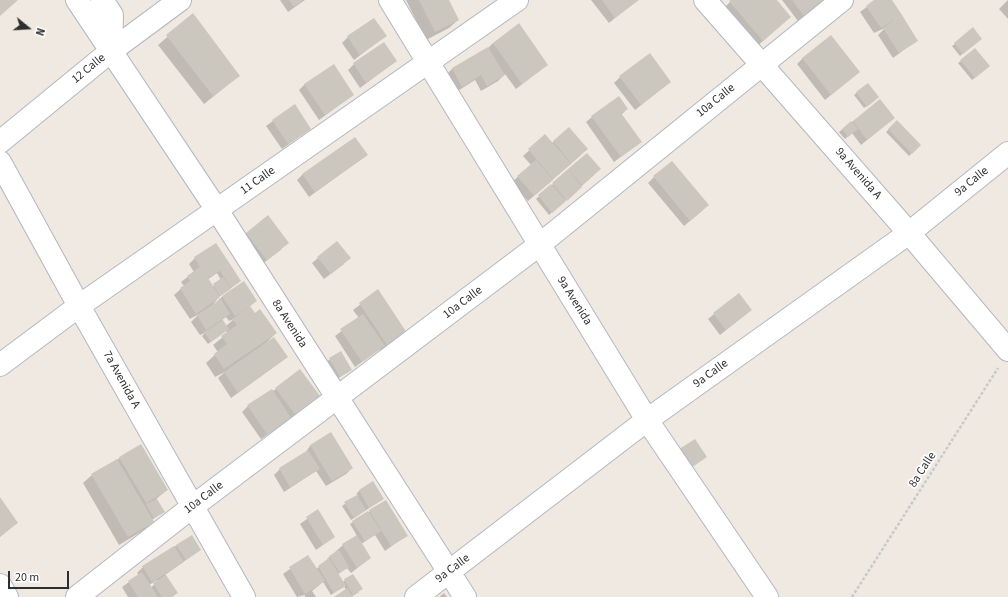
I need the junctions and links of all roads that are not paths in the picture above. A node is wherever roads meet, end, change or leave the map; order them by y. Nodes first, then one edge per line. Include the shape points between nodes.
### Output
1 (77, 0) edge
2 (102, 0) edge
3 (180, 0) edge
4 (390, 0) edge
5 (517, 0) edge
6 (705, 0) edge
7 (842, 0) edge
8 (112, 51) junction
9 (428, 62) junction
10 (762, 63) junction
11 (0, 142) edge
12 (1008, 153) edge
13 (0, 162) edge
14 (216, 210) junction
15 (909, 233) junction
16 (539, 245) junction
17 (79, 306) junction
18 (1004, 358) edge
19 (0, 365) edge
20 (337, 399) junction
21 (647, 420) junction
22 (192, 507) junction
23 (449, 572) junction
24 (0, 585) edge
25 (7, 597) edge
26 (77, 597) edge
27 (244, 597) edge
28 (416, 597) edge
29 (465, 597) edge
30 (767, 597) edge

1 - 8 street, 8a Avenida
2 - 8 street via 112,15
3 - 8 street, 12 Calle
4 - 9 street, 9a Avenida
5 - 9 street, 11 Calle
6 - 10 street, 9a Avenida A
7 - 10 street, 10a Calle
8 - 11 street, 12 Calle
8 - 14 street, 8a Avenida
9 - 14 street, 11 Calle
9 - 16 street, 9a Avenida
10 - 15 street, 9a Avenida A
10 - 16 street, 10a Calle
12 - 15 street, 9a Calle
13 - 17 street, 7a Avenida A
14 - 17 street, 11 Calle
14 - 20 street, 8a Avenida
15 - 18 street, 9a Avenida A
15 - 21 street, 9a Calle
16 - 20 street, 10a Calle
16 - 21 street, 9a Avenida
17 - 19 street, 11 Calle
17 - 22 street, 7a Avenida A
20 - 22 street, 10a Calle
20 - 23 street, 8a Avenida
21 - 23 street, 9a Calle
21 - 30 street, 9a Avenida
22 - 26 street, 10a Calle
22 - 27 street, 7a Avenida A
23 - 28 street, 9a Calle
23 - 29 street, 8a Avenida
24 - 25 street

